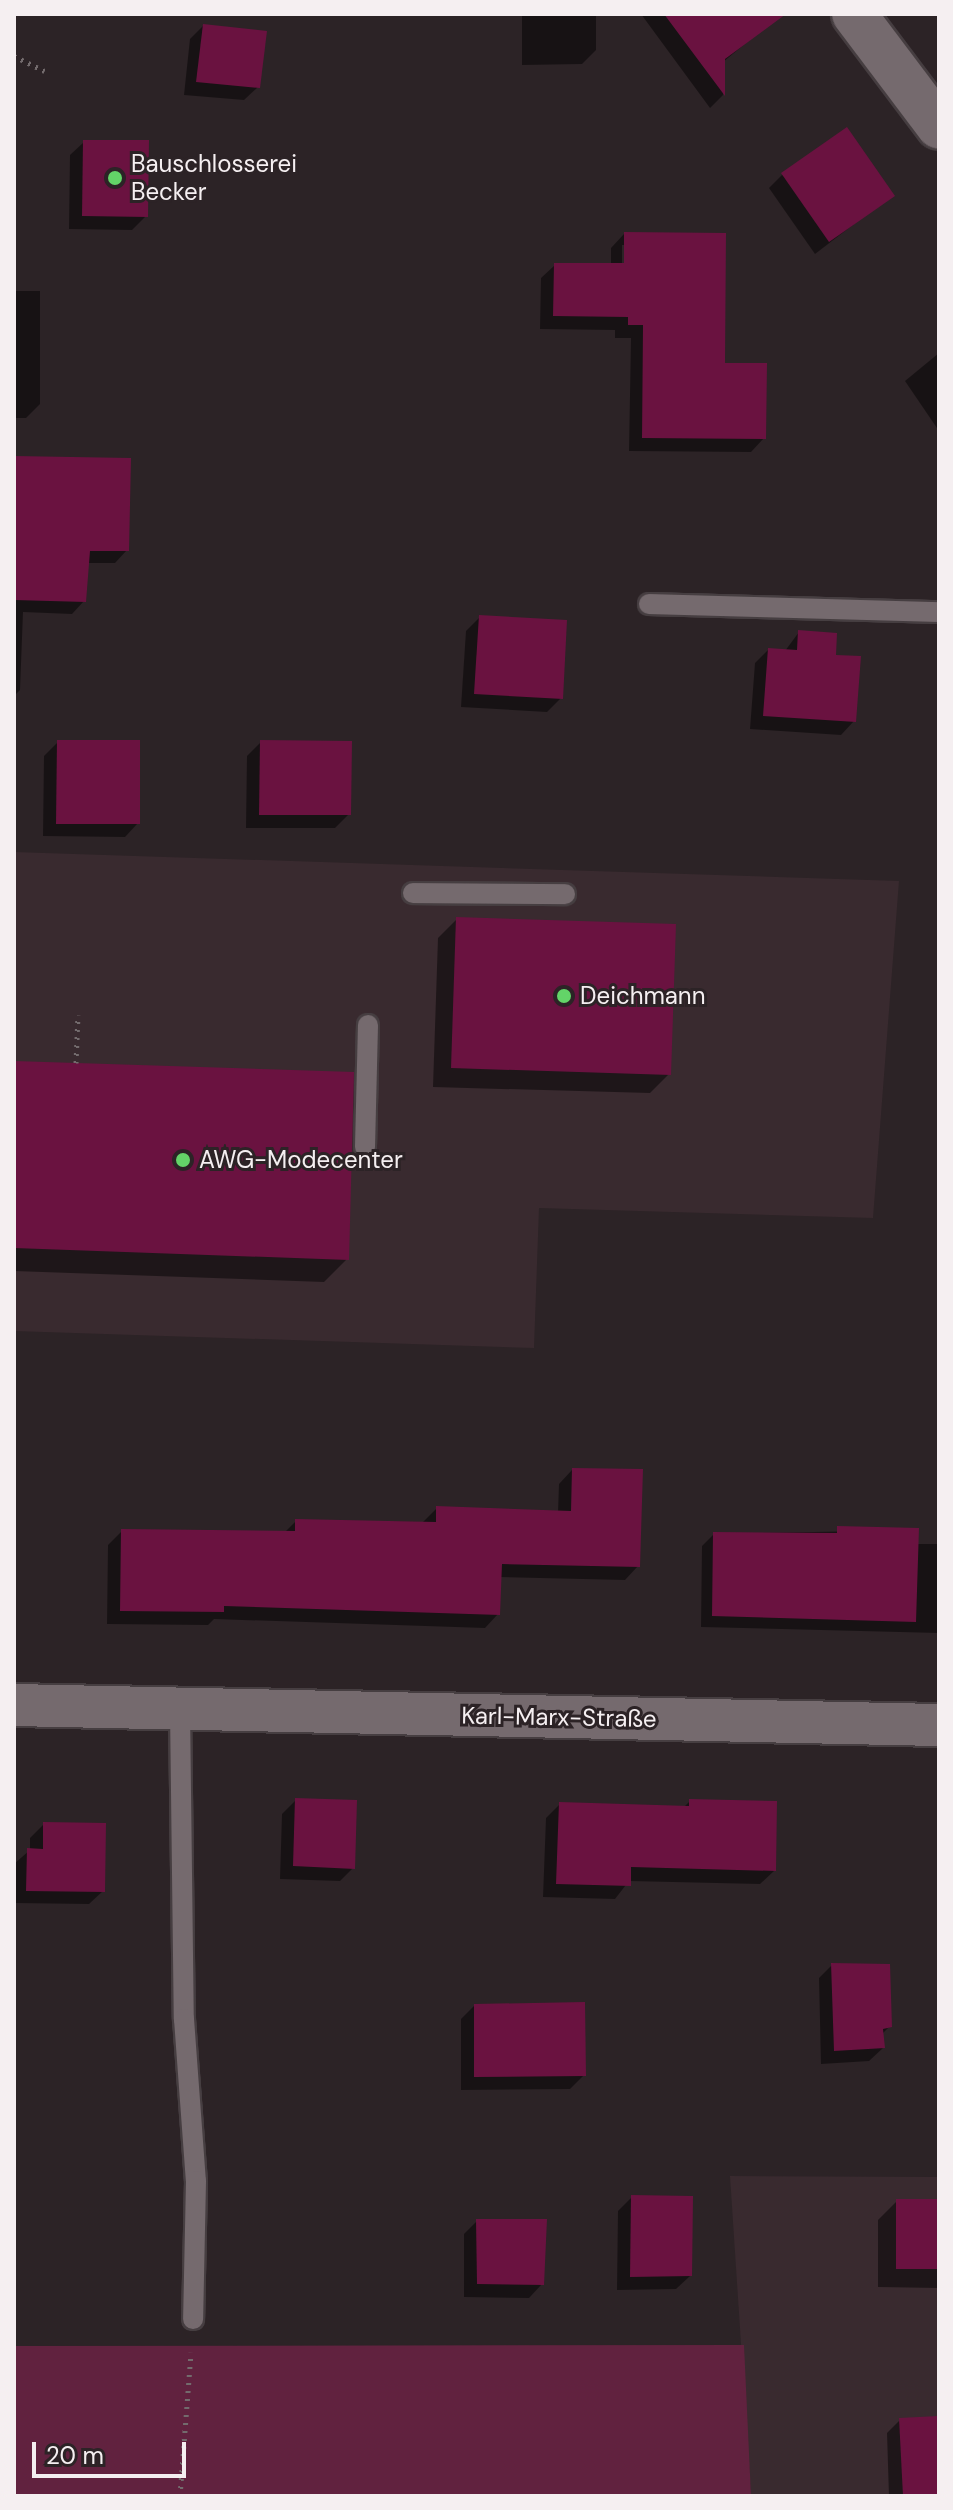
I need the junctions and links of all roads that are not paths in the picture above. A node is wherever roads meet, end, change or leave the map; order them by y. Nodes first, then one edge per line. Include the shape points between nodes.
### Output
1 (854, 14) edge
2 (939, 127) edge
3 (649, 604) dead end
4 (939, 612) edge
5 (413, 893) dead end
6 (565, 894) dead end
7 (368, 1025) dead end
8 (365, 1147) dead end
9 (14, 1705) edge
10 (180, 1709) junction
11 (939, 1725) edge
12 (193, 2319) road end

1 - 2 street
3 - 4 lane
5 - 6 lane
7 - 8 lane
9 - 10 street, Karl-Marx-Straße
10 - 11 street, Karl-Marx-Straße
10 - 12 lane via 184,2019 196,2181

